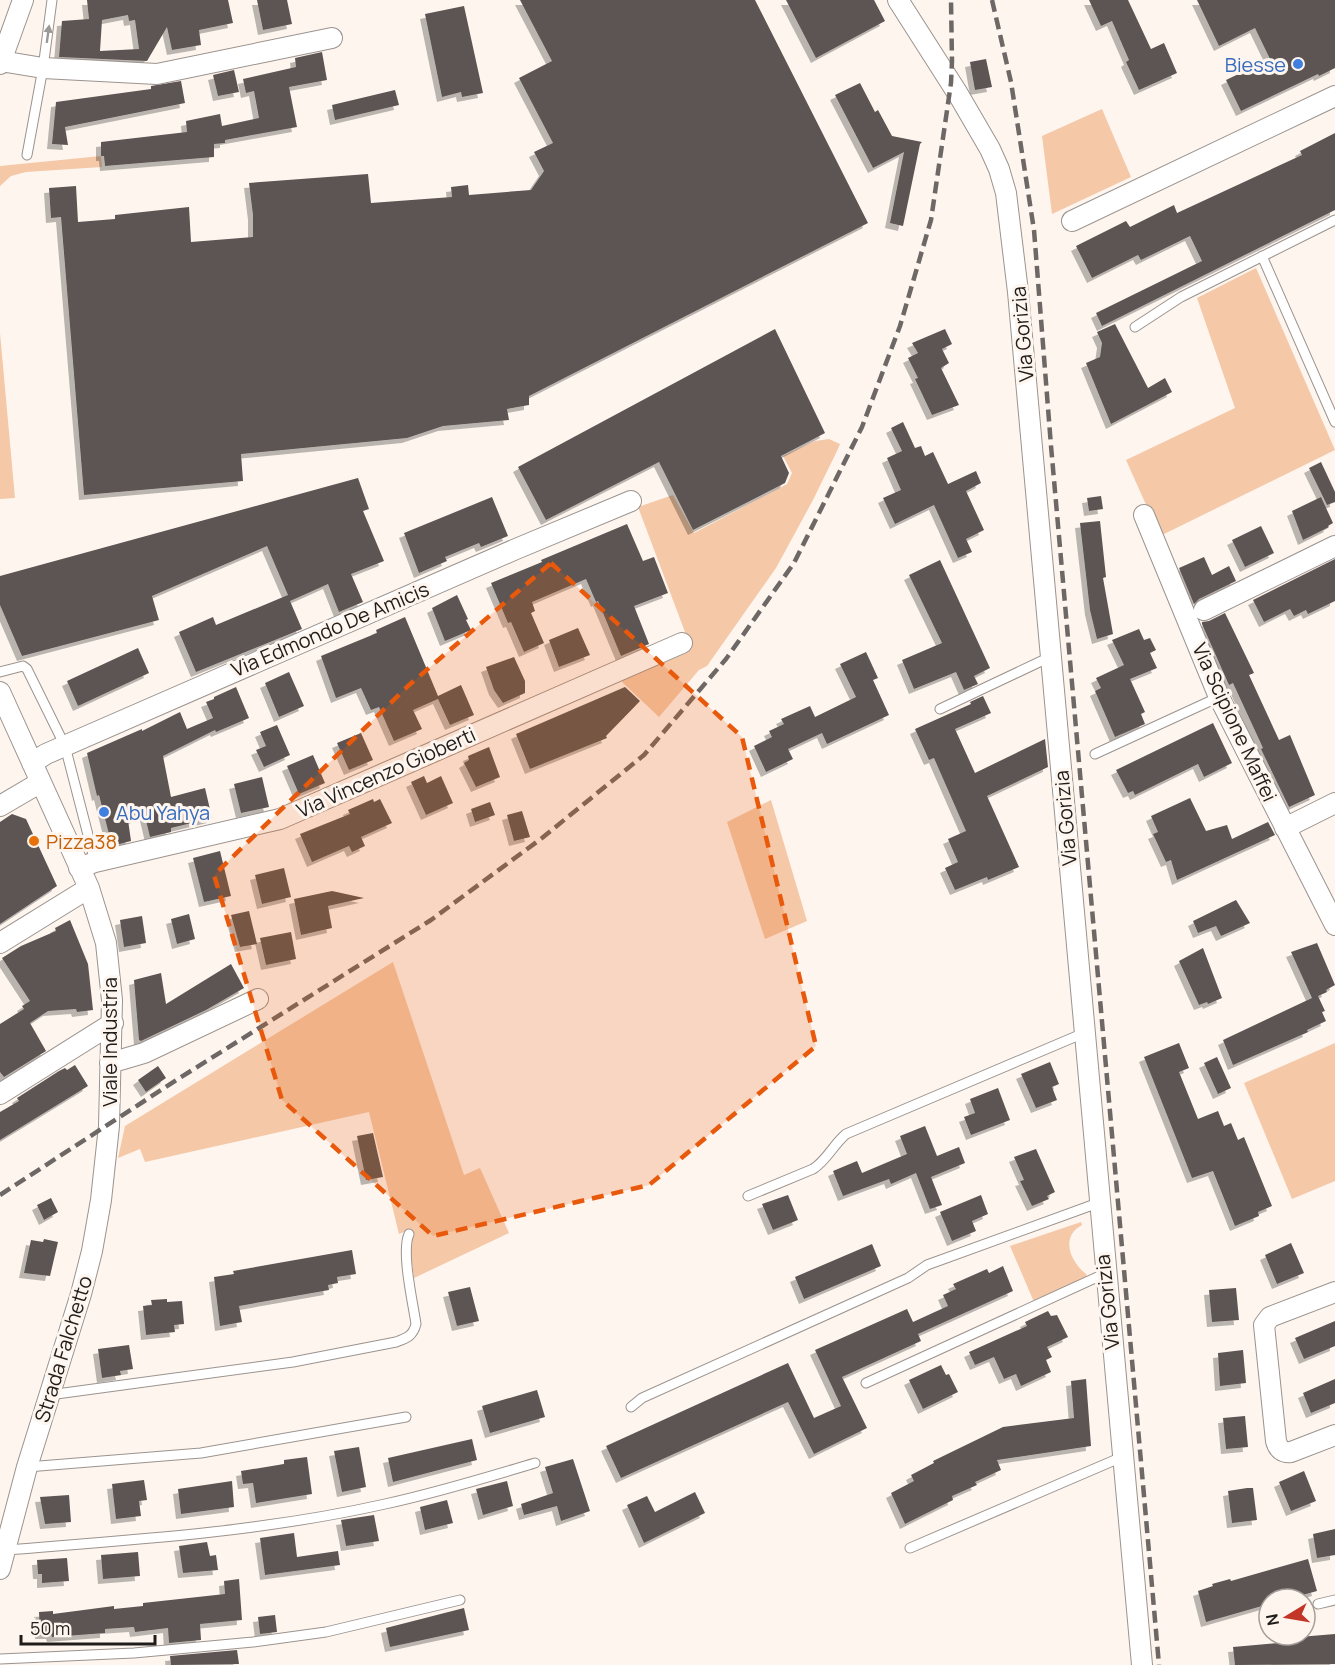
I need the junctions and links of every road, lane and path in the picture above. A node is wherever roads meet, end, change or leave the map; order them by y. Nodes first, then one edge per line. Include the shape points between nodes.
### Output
1 (23, 0) edge
2 (52, 0) edge
3 (898, 0) edge
4 (332, 38) dead end
5 (1, 62) edge
6 (43, 69) junction
7 (1335, 96) edge
8 (27, 155) dead end
9 (1335, 220) edge
10 (1072, 221) dead end
11 (1262, 256) junction
12 (1136, 327) dead end
13 (1335, 422) edge
14 (631, 501) dead end
15 (1144, 514) dead end
16 (1335, 546) edge
17 (1204, 610) dead end
18 (682, 643) dead end
19 (1050, 657) junction
20 (0, 672) edge
21 (1219, 697) junction
22 (1, 699) edge
23 (940, 709) dead end
24 (65, 746) junction
25 (1095, 754) dead end
26 (32, 763) junction
27 (40, 782) junction
28 (1335, 803) edge
29 (0, 806) edge
30 (1285, 828) junction
31 (87, 865) junction
32 (89, 888) junction
33 (1335, 925) edge
34 (0, 943) edge
35 (258, 999) dead end
36 (113, 1023) junction
37 (1084, 1033) junction
38 (110, 1063) junction
39 (0, 1094) edge
40 (109, 1126) joint
41 (748, 1196) dead end
42 (1098, 1203) junction
43 (409, 1234) dead end
44 (1104, 1274) junction
45 (1335, 1292) edge
46 (866, 1383) dead end
47 (49, 1395) junction
48 (631, 1407) dead end
49 (406, 1417) dead end
50 (1335, 1435) edge
51 (1122, 1456) junction
52 (535, 1462) dead end
53 (27, 1467) junction
54 (910, 1548) dead end
55 (5, 1550) junction
56 (0, 1569) edge
57 (460, 1600) dead end
58 (1335, 1600) edge
59 (1318, 1604) dead end
60 (0, 1659) edge
61 (1142, 1665) edge

1 - 5 street
6 -> 2 lane
3 - 19 street, Via Gorizia via 990,148 1006,193
4 - 6 street via 157,74
5 - 6 street
6 - 8 lane
7 - 10 street
9 - 11 lane
11 - 12 lane via 1181,297
11 - 13 lane
14 - 24 street, Via Edmondo De Amicis
15 - 21 street, Via Scipione Maffei
16 - 17 street
18 - 31 street, Via Vincenzo Gioberti via 280,819
19 - 23 lane
19 - 37 street, Via Gorizia
20 - 24 lane via 23,666 27,669
21 - 25 lane
21 - 30 street, Via Scipione Maffei
22 - 26 street, Viale Industria
24 - 26 street, Via Edmondo De Amicis
24 - 31 lane
26 - 27 street, Viale Industria
27 - 29 street
27 - 31 street, Viale Industria
28 - 30 street
30 - 33 street, Via Scipione Maffei
31 - 32 street, Viale Industria
32 - 34 street
32 - 36 street, Viale Industria via 106,943
35 - 38 street via 144,1053
36 - 38 street, Viale Industria
36 - 39 street
37 - 41 lane via 846,1134 813,1169
37 - 42 street, Via Gorizia
38 - 40 street, Viale Industria
40 - 47 street, Strada Falchetto via 92,1251
42 - 44 street, Via Gorizia
42 - 48 lane via 927,1265 908,1278 642,1398
43 - 47 lane via 406,1253 416,1324 414,1333 406,1339 292,1362
44 - 46 lane
44 - 51 street, Via Gorizia
45 - 50 street via 1270,1317 1264,1325 1279,1448 1291,1452
47 - 53 street, Strada Falchetto
49 - 53 lane via 201,1453
51 - 54 lane
51 - 61 street, Via Gorizia
52 - 55 lane via 434,1493 310,1518 166,1537
53 - 55 street, Strada Falchetto
55 - 56 street, Strada Falchetto
57 - 60 lane via 326,1632 253,1642
58 - 59 lane

